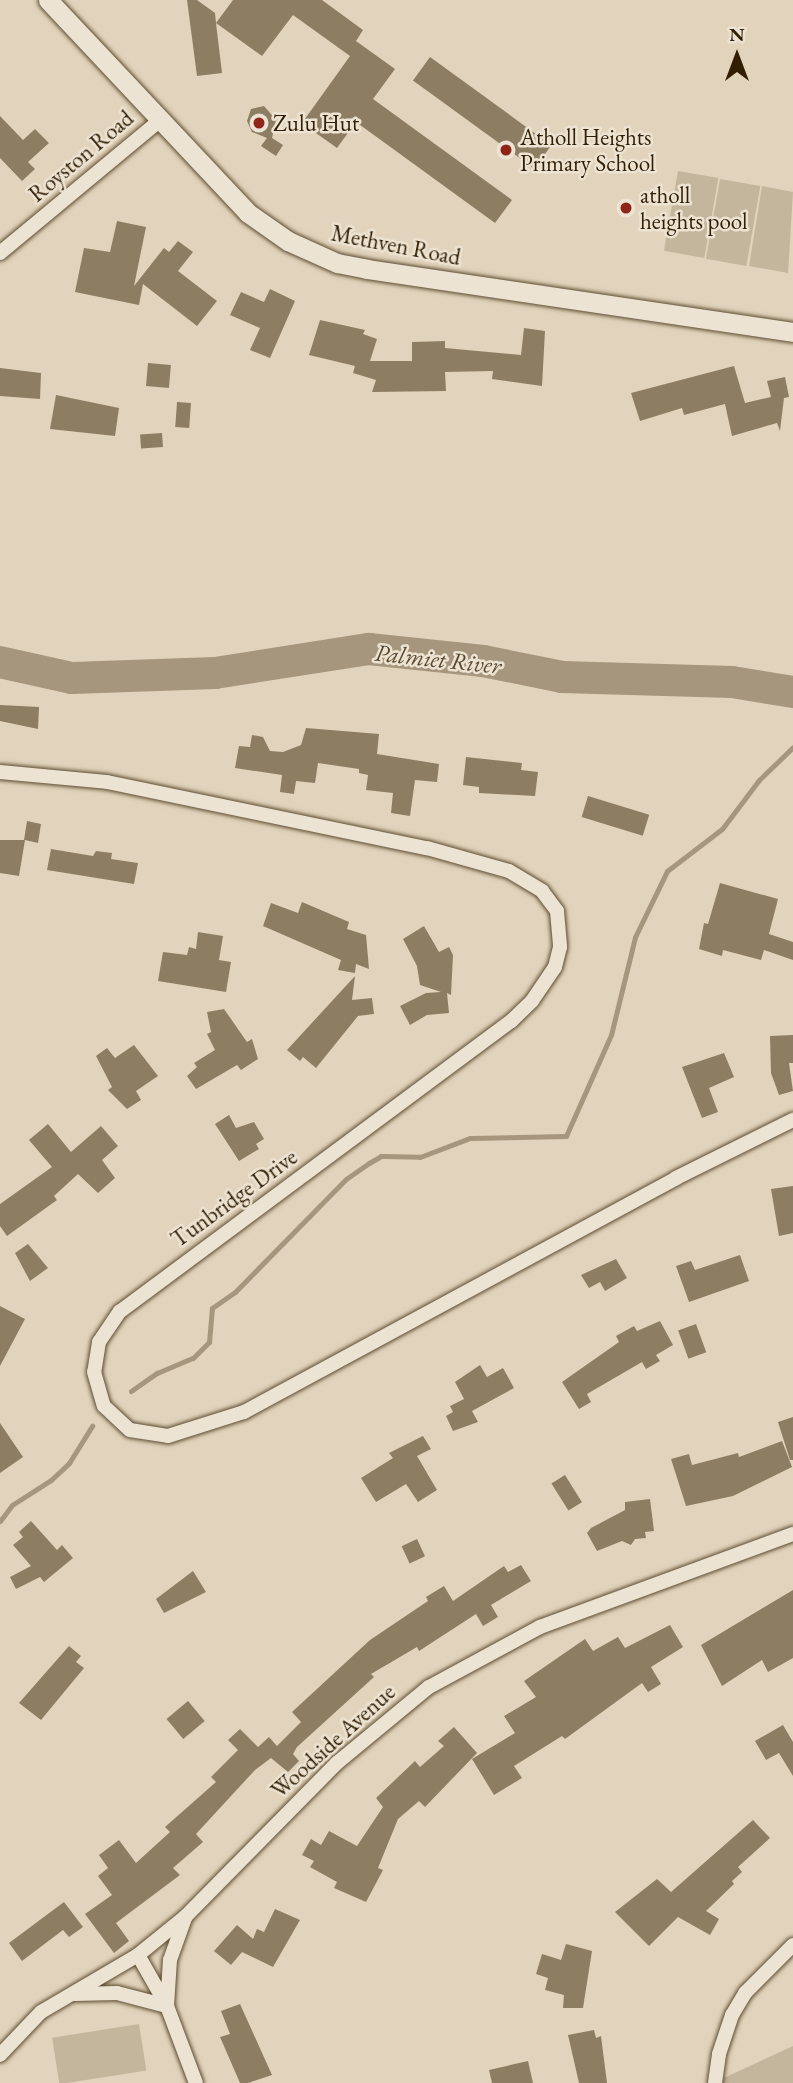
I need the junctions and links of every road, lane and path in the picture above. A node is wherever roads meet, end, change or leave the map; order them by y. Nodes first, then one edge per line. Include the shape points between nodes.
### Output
1 (48, 0) edge
2 (159, 121) junction
3 (0, 253) edge
4 (793, 332) edge
5 (0, 772) edge
6 (793, 1120) edge
7 (793, 1534) edge
8 (186, 1916) junction
9 (793, 1945) edge
10 (138, 1955) junction
11 (72, 1994) junction
12 (167, 2006) junction
13 (0, 2055) edge
14 (197, 2083) edge
15 (715, 2083) edge

1 - 2 street, Methven Road
2 - 3 street, Royston Road
2 - 4 street, Methven Road via 248,213 288,242 337,262
5 - 6 street, Tunbridge Drive via 107,782 427,848 509,871 542,891 556,911 560,947 555,967 532,1001 511,1021 120,1311 99,1342 94,1372 104,1406 130,1430 168,1436 244,1412 676,1178
7 - 8 street, Woodside Avenue via 540,1628 429,1687 337,1763
8 - 10 street, Woodside Avenue
8 - 12 street via 170,1960
9 - 15 street via 745,1993 732,2015
10 - 11 street, Woodside Avenue
10 - 12 street
11 - 12 street via 117,1993
11 - 13 street, Woodside Avenue via 41,2012
12 - 14 street

